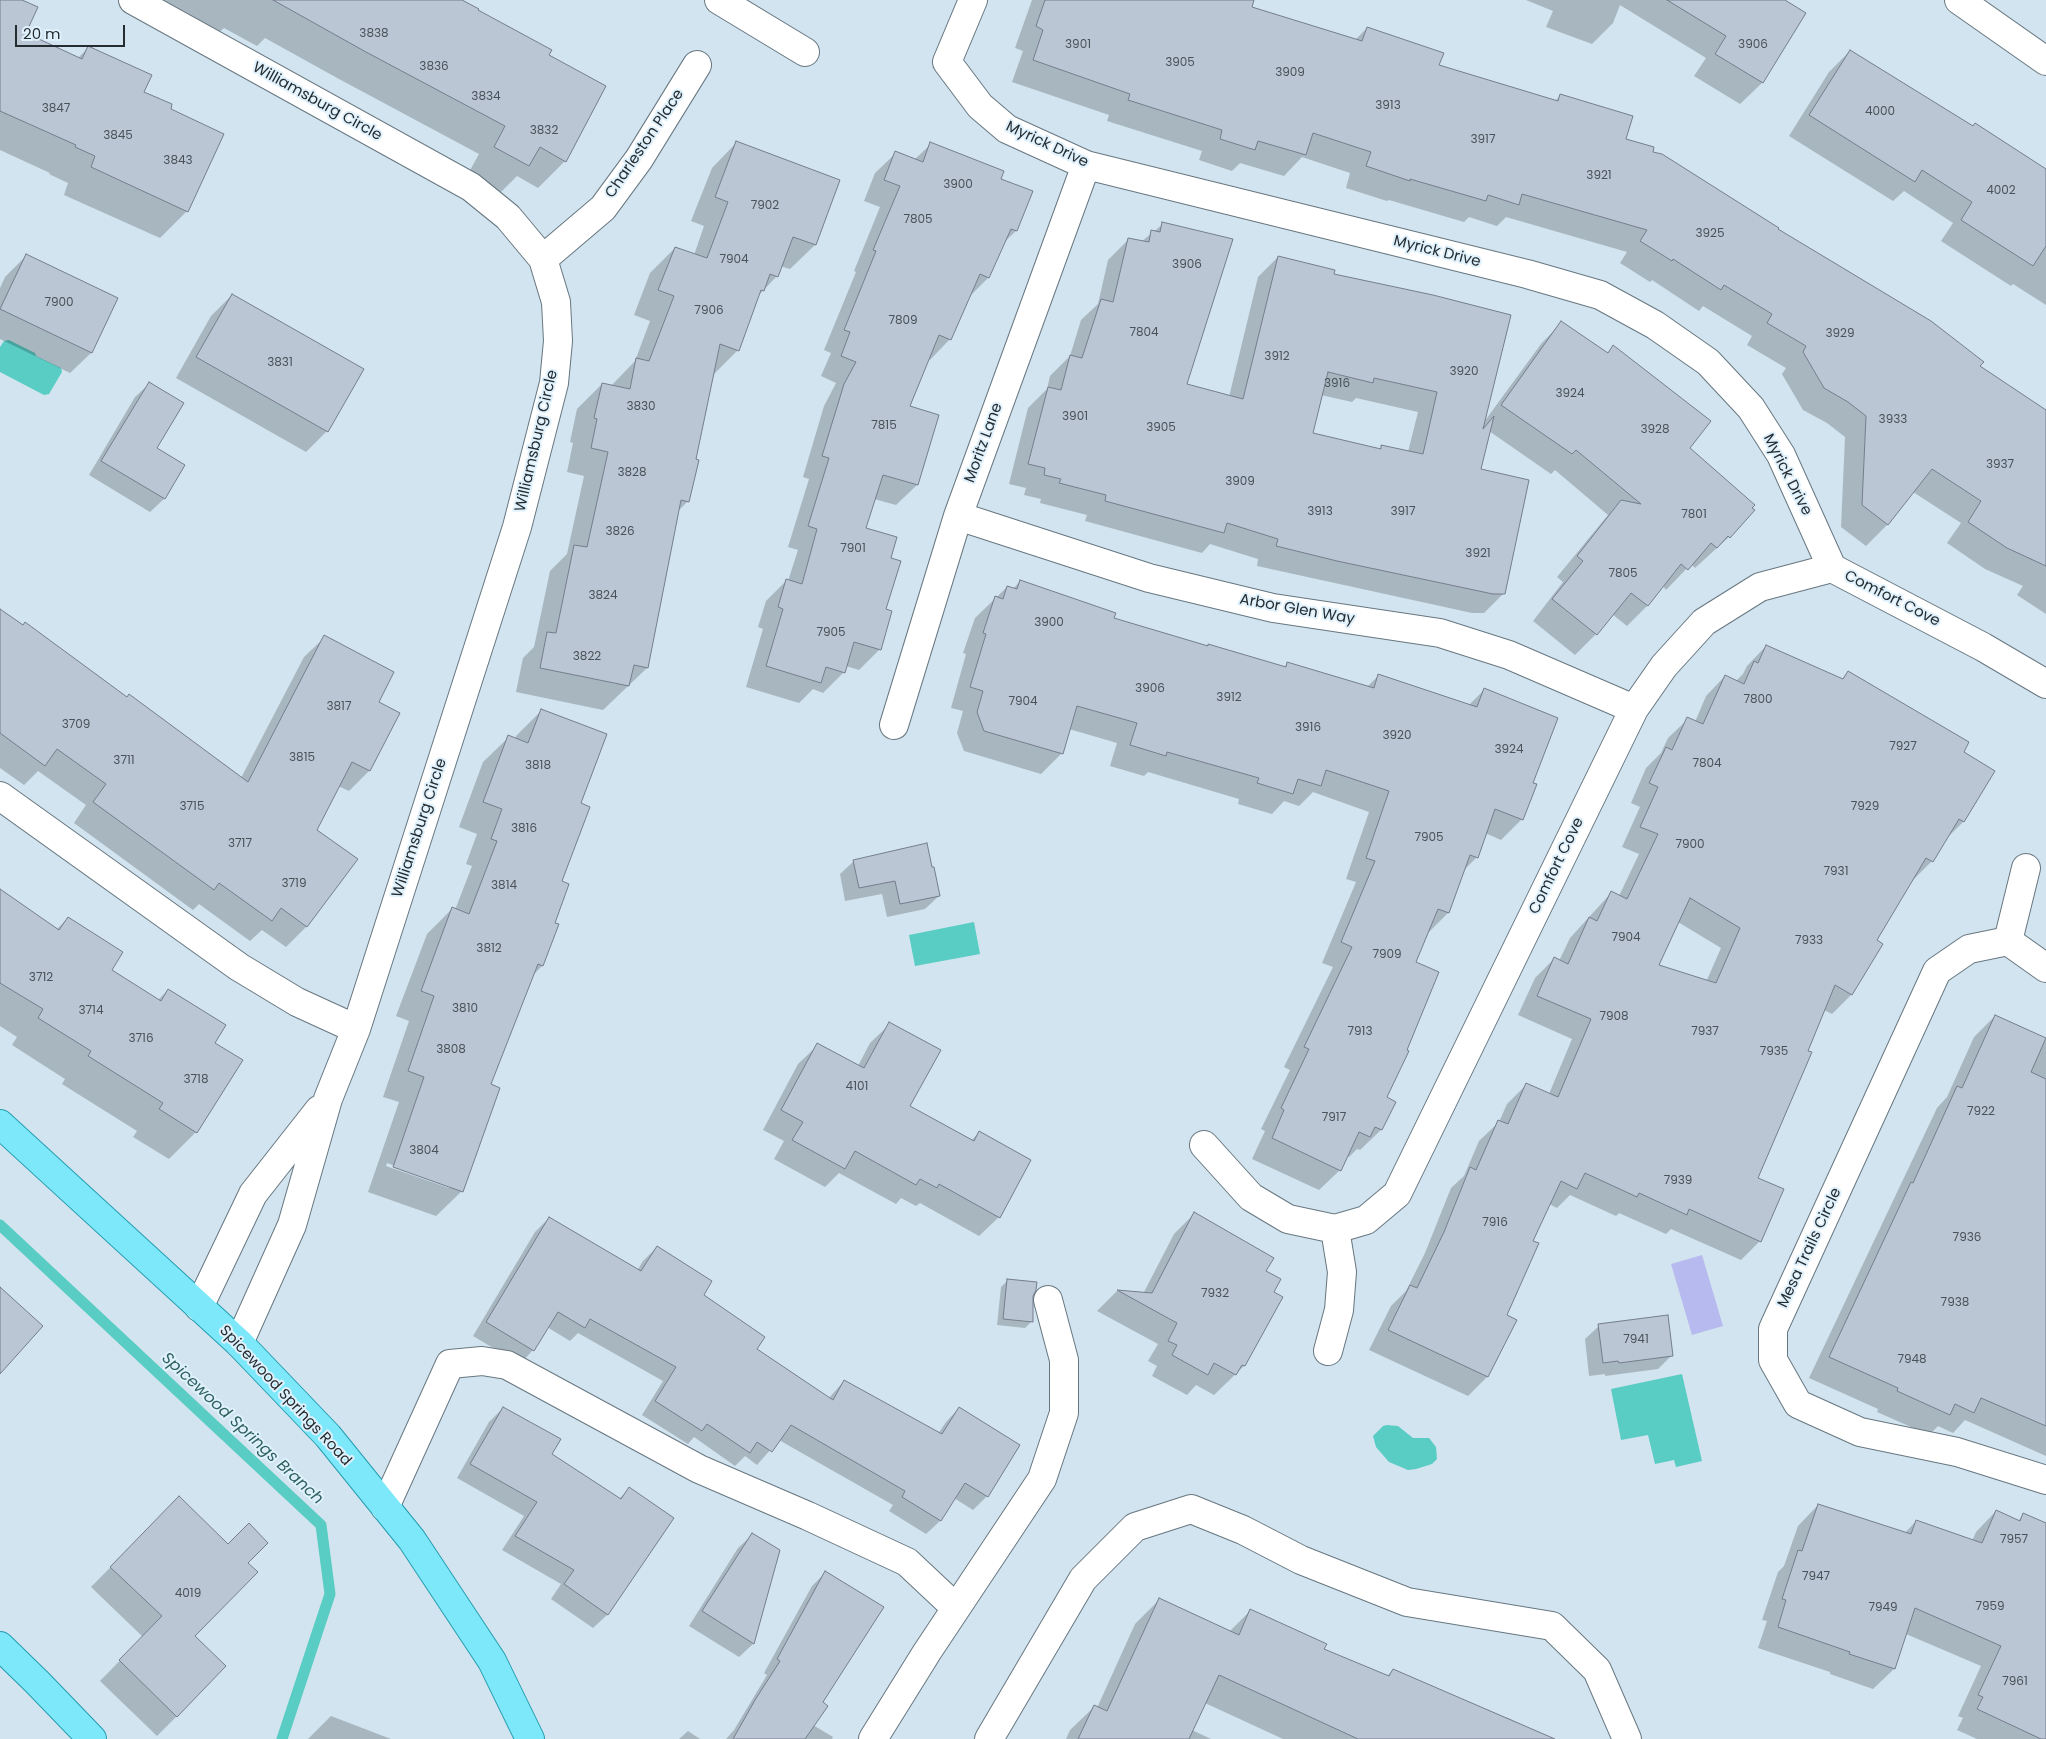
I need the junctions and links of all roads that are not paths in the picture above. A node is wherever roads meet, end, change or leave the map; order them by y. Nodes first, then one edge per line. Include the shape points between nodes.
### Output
1 (133, 0) edge
2 (719, 0) edge
3 (973, 0) edge
4 (1959, 0) edge
5 (805, 52) dead end
6 (2046, 61) edge
7 (697, 65) dead end
8 (1086, 165) junction
9 (544, 259) junction
10 (958, 516) junction
11 (1832, 568) junction
12 (2046, 684) edge
13 (1634, 709) junction
14 (894, 725) dead end
15 (0, 796) edge
16 (2026, 868) dead end
17 (2008, 941) junction
18 (2046, 968) edge
19 (356, 1028) junction
20 (328, 1099) junction
21 (0, 1124) edge
22 (1204, 1145) dead end
23 (1335, 1229) junction
24 (1048, 1300) dead end
25 (200, 1307) junction
26 (239, 1343) junction
27 (1328, 1351) dead end
28 (2046, 1480) edge
29 (385, 1507) junction
30 (956, 1608) junction
31 (0, 1646) edge
32 (92, 1739) edge
33 (530, 1739) edge
34 (874, 1739) edge
35 (989, 1739) edge
36 (1627, 1739) edge

1 - 9 street, Williamsburg Circle via 471,187 508,217
2 - 5 street
3 - 8 street, Myrick Drive via 947,62 980,106 1007,129
4 - 6 street
7 - 9 street, Charleston Place via 639,158 603,208
8 - 10 street, Moritz Lane
8 - 11 street, Myrick Drive via 1600,295 1655,325 1708,362 1751,408 1781,455
9 - 19 street, Williamsburg Circle via 556,302 558,341 554,383 516,527
10 - 13 street, Arbor Glen Way via 1149,578 1235,599 1273,608 1440,633 1509,655
10 - 14 street, Moritz Lane
11 - 12 street, Comfort Cove via 1983,647
11 - 13 street, Comfort Cove via 1760,587 1704,622 1664,666
13 - 23 street, Comfort Cove via 1397,1194 1366,1220
15 - 19 street via 239,967 297,1002
16 - 17 street
17 - 18 street
17 - 28 street, Mesa Trails Circle via 1969,949 1937,971 1773,1329 1773,1360 1798,1404 1860,1432 1957,1452
19 - 20 street, Williamsburg Circle
20 - 25 street, Williamsburg Circle via 253,1194
20 - 26 street, Williamsburg Circle via 292,1225
21 - 25 main road, Spicewood Springs Road
22 - 23 street, Comfort Cove via 1251,1197 1288,1219
23 - 27 street via 1342,1272 1339,1310
24 - 30 street via 1064,1360 1064,1413 1042,1480
25 - 26 main road, Spicewood Springs Road
26 - 29 main road, Spicewood Springs Road via 328,1436
29 - 30 street via 450,1364 482,1361 507,1365 699,1469 907,1562
29 - 33 main road, Spicewood Springs Road via 412,1540 492,1661
30 - 34 street
31 - 32 main road
35 - 36 street via 1083,1579 1135,1527 1191,1509 1243,1530 1300,1560 1407,1602 1552,1626 1597,1670

